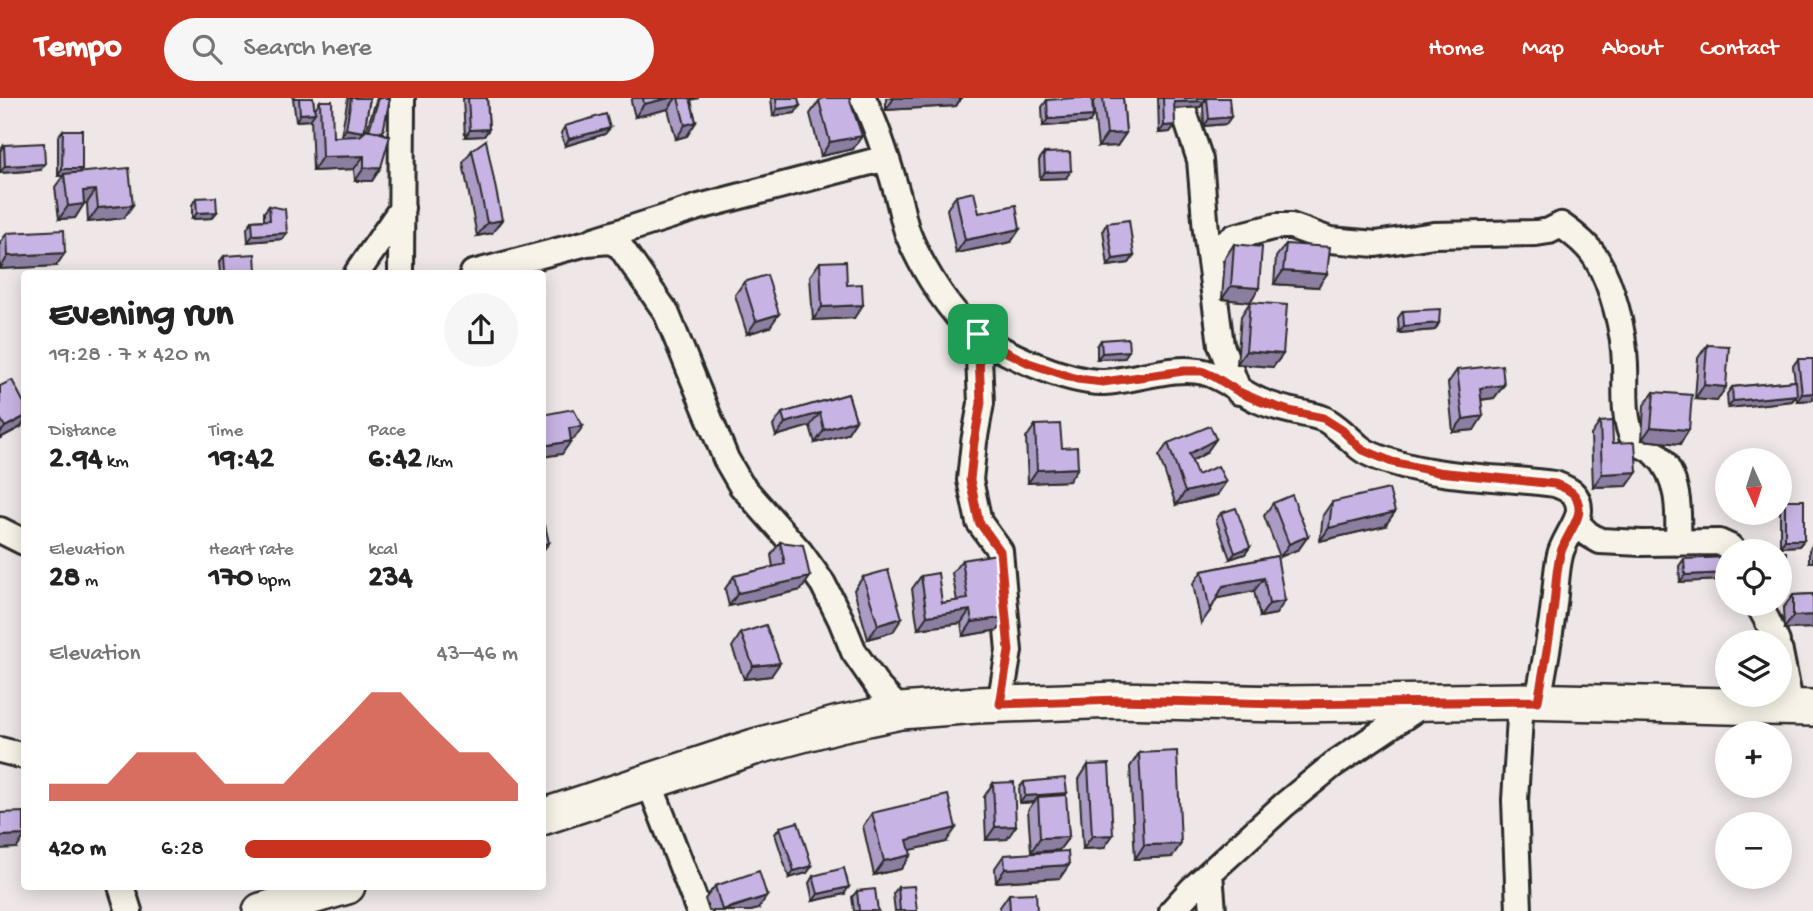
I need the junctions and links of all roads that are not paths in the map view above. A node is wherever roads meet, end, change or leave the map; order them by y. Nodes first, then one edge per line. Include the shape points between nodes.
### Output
1 (402, 98) edge
2 (863, 98) edge
3 (1183, 109) edge
4 (886, 158) junction
5 (402, 208) junction
6 (587, 243) junction
7 (1209, 255) junction
8 (359, 270) edge
9 (401, 270) edge
10 (484, 270) edge
11 (978, 334) junction
12 (1239, 392) junction
13 (1576, 522) junction
14 (0, 530) edge
15 (21, 540) edge
16 (1715, 542) edge
17 (1678, 543) junction
18 (1792, 682) edge
19 (1530, 701) junction
20 (1425, 703) junction
21 (1000, 704) junction
22 (1802, 707) edge
23 (901, 710) junction
24 (0, 750) edge
25 (21, 755) edge
26 (649, 782) junction
27 (546, 816) edge
28 (1210, 873) junction
29 (122, 890) edge
30 (337, 893) edge
31 (129, 911) edge
32 (261, 911) edge
33 (699, 911) edge
34 (1172, 911) edge
35 (1213, 911) edge
36 (1518, 911) edge

1 - 5 street
2 - 4 street
3 - 7 street via 1200,160
4 - 6 street via 699,207
4 - 11 street via 908,233 923,265 945,299
5 - 8 street
5 - 9 street
6 - 10 street
6 - 23 street via 610,241 620,246 666,312 741,485 823,584 854,652
7 - 12 street via 1221,345
7 - 17 street via 1234,237 1277,226 1291,226 1331,240 1376,244 1434,235 1536,233 1561,225 1595,256 1609,284 1624,349 1626,411 1632,436 1654,452 1670,472 1679,513
11 - 12 street via 1029,363 1077,379 1103,382 1202,371
11 - 21 street via 981,403 970,480 979,522 1000,551 1009,651
12 - 13 street via 1323,418 1361,449 1392,462 1438,472 1555,484 1570,490 1577,500
13 - 17 street via 1600,541
13 - 19 street via 1560,555 1555,603
14 - 15 street
16 - 17 street
18 - 22 street
19 - 20 street
19 - 22 street
19 - 36 street via 1515,800
20 - 21 street via 1118,700
20 - 28 street via 1334,764
21 - 23 street
23 - 26 street via 754,747
24 - 25 street
26 - 27 street
26 - 33 street
28 - 34 street
28 - 35 street
29 - 31 street
30 - 32 street

